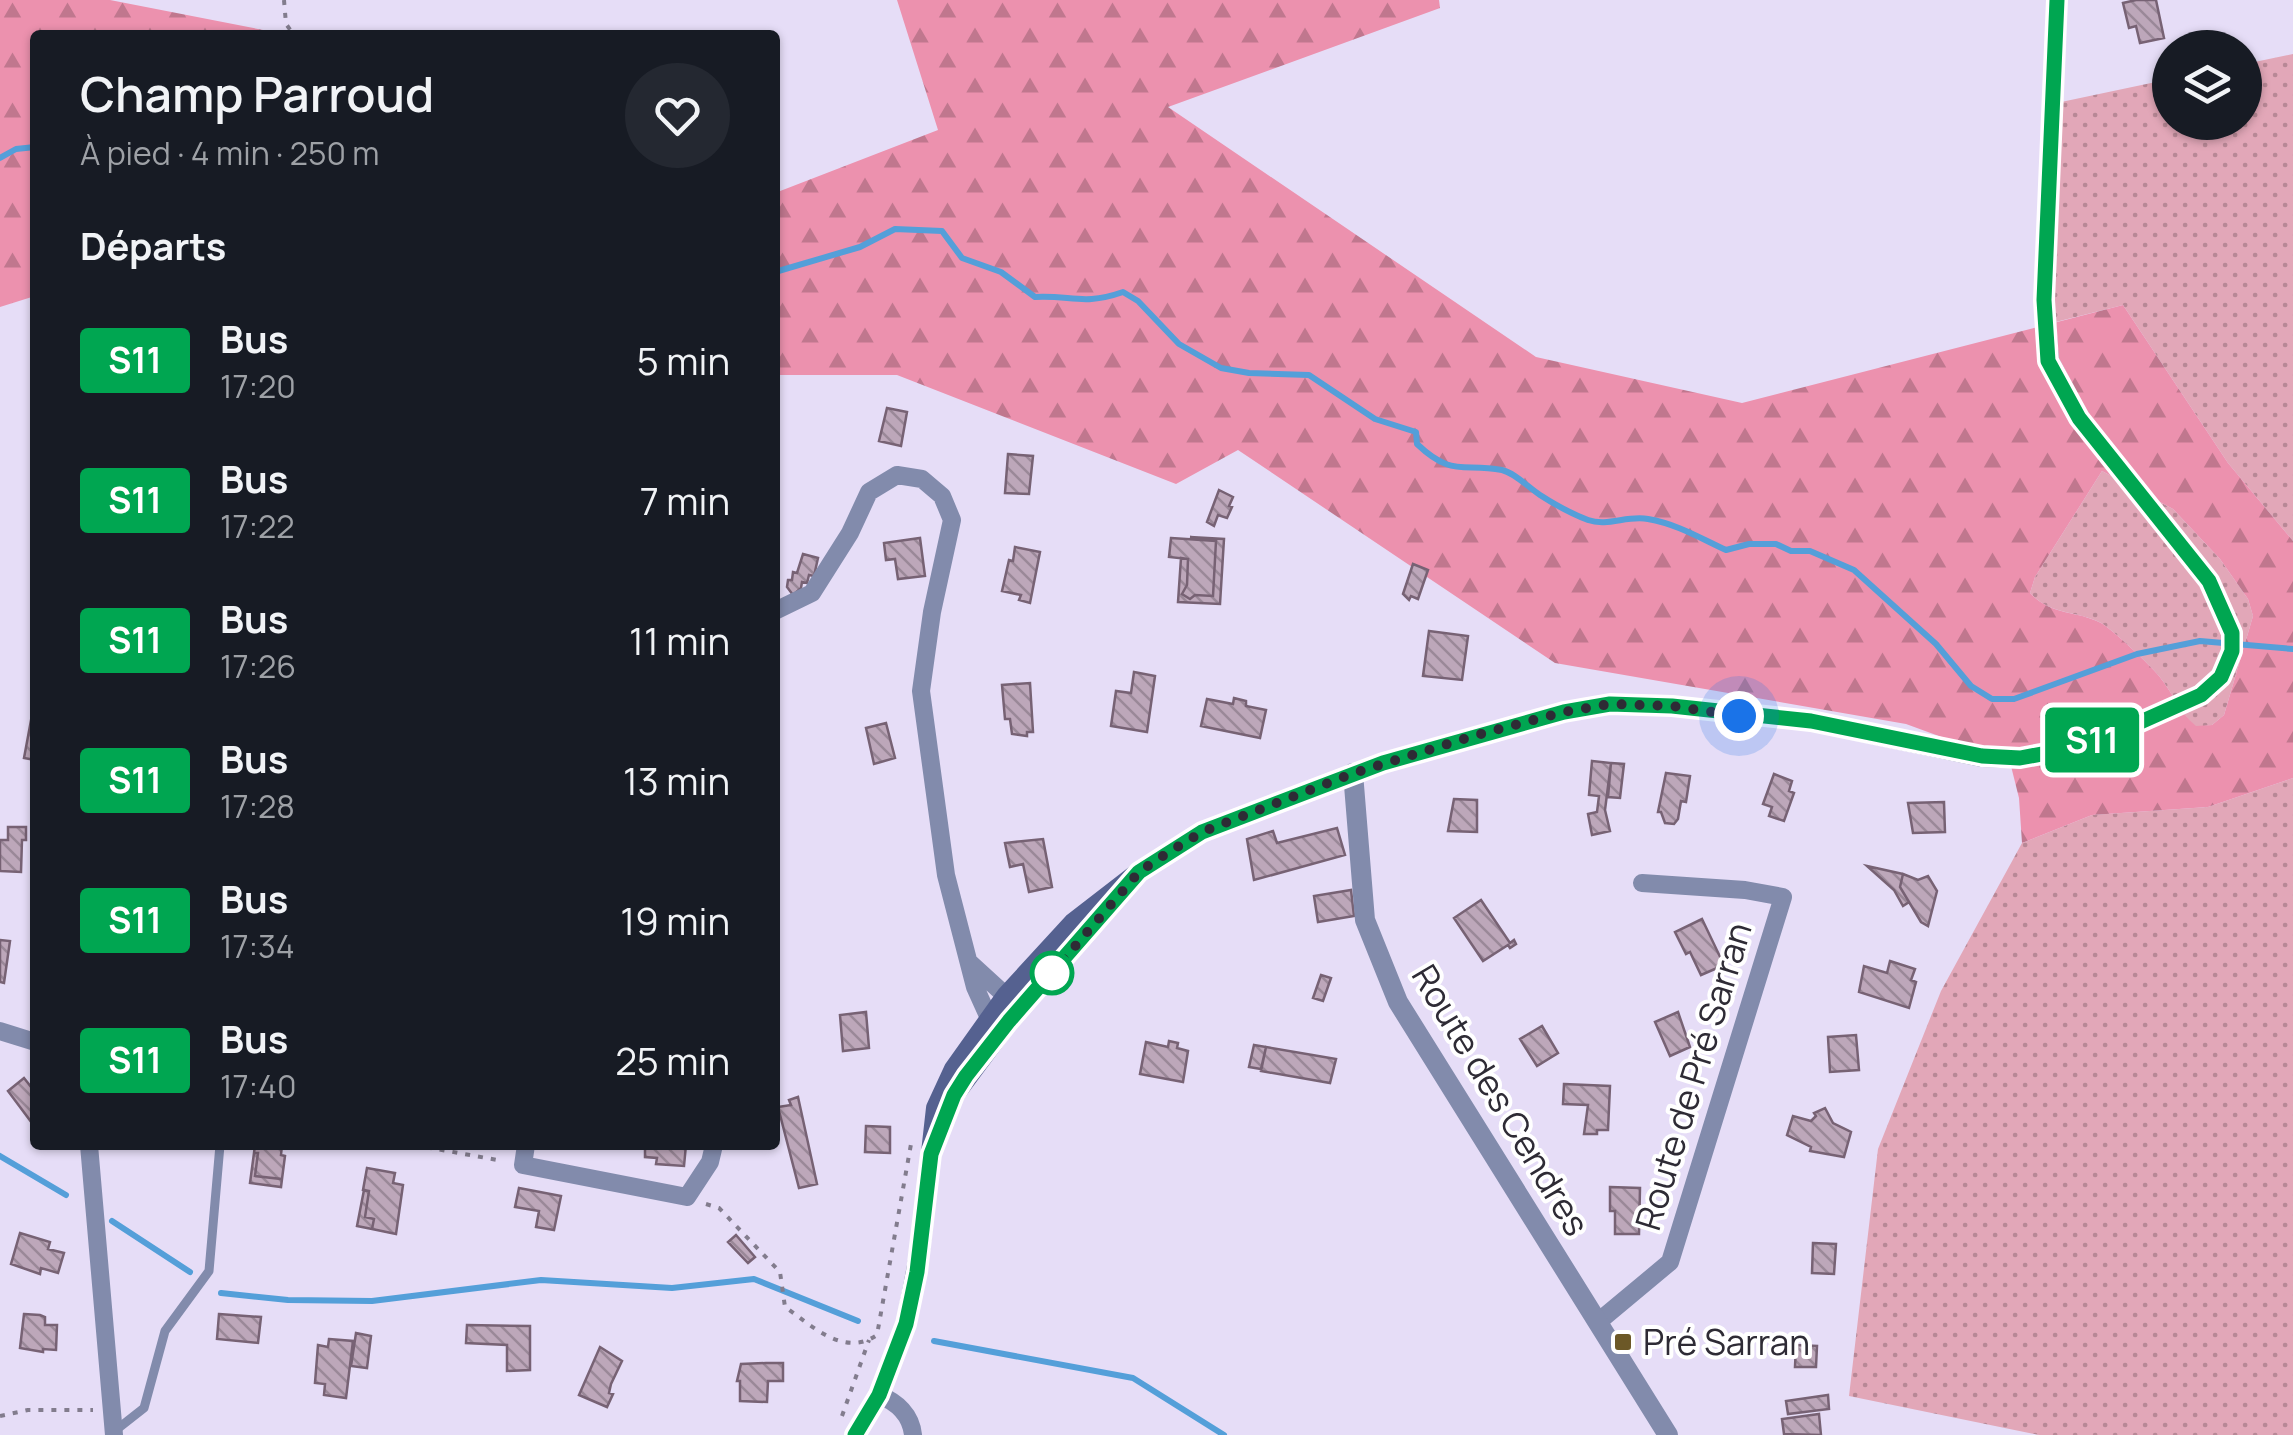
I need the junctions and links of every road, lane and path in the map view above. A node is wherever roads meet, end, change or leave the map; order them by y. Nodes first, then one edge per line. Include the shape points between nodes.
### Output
1 (284, 0) edge
2 (2057, 0) edge
3 (290, 30) edge
4 (780, 609) edge
5 (1354, 773) junction
6 (1139, 872) junction
7 (1642, 883) dead end
8 (971, 964) junction
9 (1006, 996) junction
10 (999, 1020) junction
11 (0, 1030) edge
12 (30, 1040) edge
13 (911, 1144) dead end
14 (89, 1150) edge
15 (220, 1150) edge
16 (441, 1150) edge
17 (525, 1150) edge
18 (713, 1150) edge
19 (523, 1165) junction
20 (687, 1197) junction
21 (1598, 1322) junction
22 (869, 1340) junction
23 (879, 1395) junction
24 (112, 1410) junction
25 (0, 1416) edge
26 (846, 1430) edge
27 (114, 1434) edge
28 (913, 1435) edge
29 (1668, 1435) edge

1 - 3 path
2 - 5 main road via 2044,300 2048,361 2079,418 2209,581 2228,618 2232,651 2226,670 2201,695 2175,708 2063,750 2020,758 1811,721 1610,704 1494,730
4 - 8 street via 812,593 869,492 897,475 922,479 942,496 952,520 921,691 946,875
5 - 6 main road via 1202,832
5 - 21 street, Route des Cendres via 1364,920 1398,1002
6 - 9 main road via 1073,923
6 - 10 main road
7 - 21 street, Route de Pré Sarran via 1782,897 1670,1262
8 - 9 street
8 - 10 street via 984,1013
9 - 10 main road
10 - 23 main road via 931,1154 914,1293
11 - 12 street
13 - 22 path via 892,1263 876,1335
14 - 24 street
15 - 27 lane via 209,1271 165,1332 144,1408
16 - 19 path
17 - 19 street
18 - 20 street
19 - 20 street
20 - 22 path via 719,1208 780,1272 785,1307 829,1338
21 - 29 street, Route des Cendres
22 - 26 path
23 - 26 main road
23 - 28 street via 904,1412
24 - 25 path
24 - 27 street

